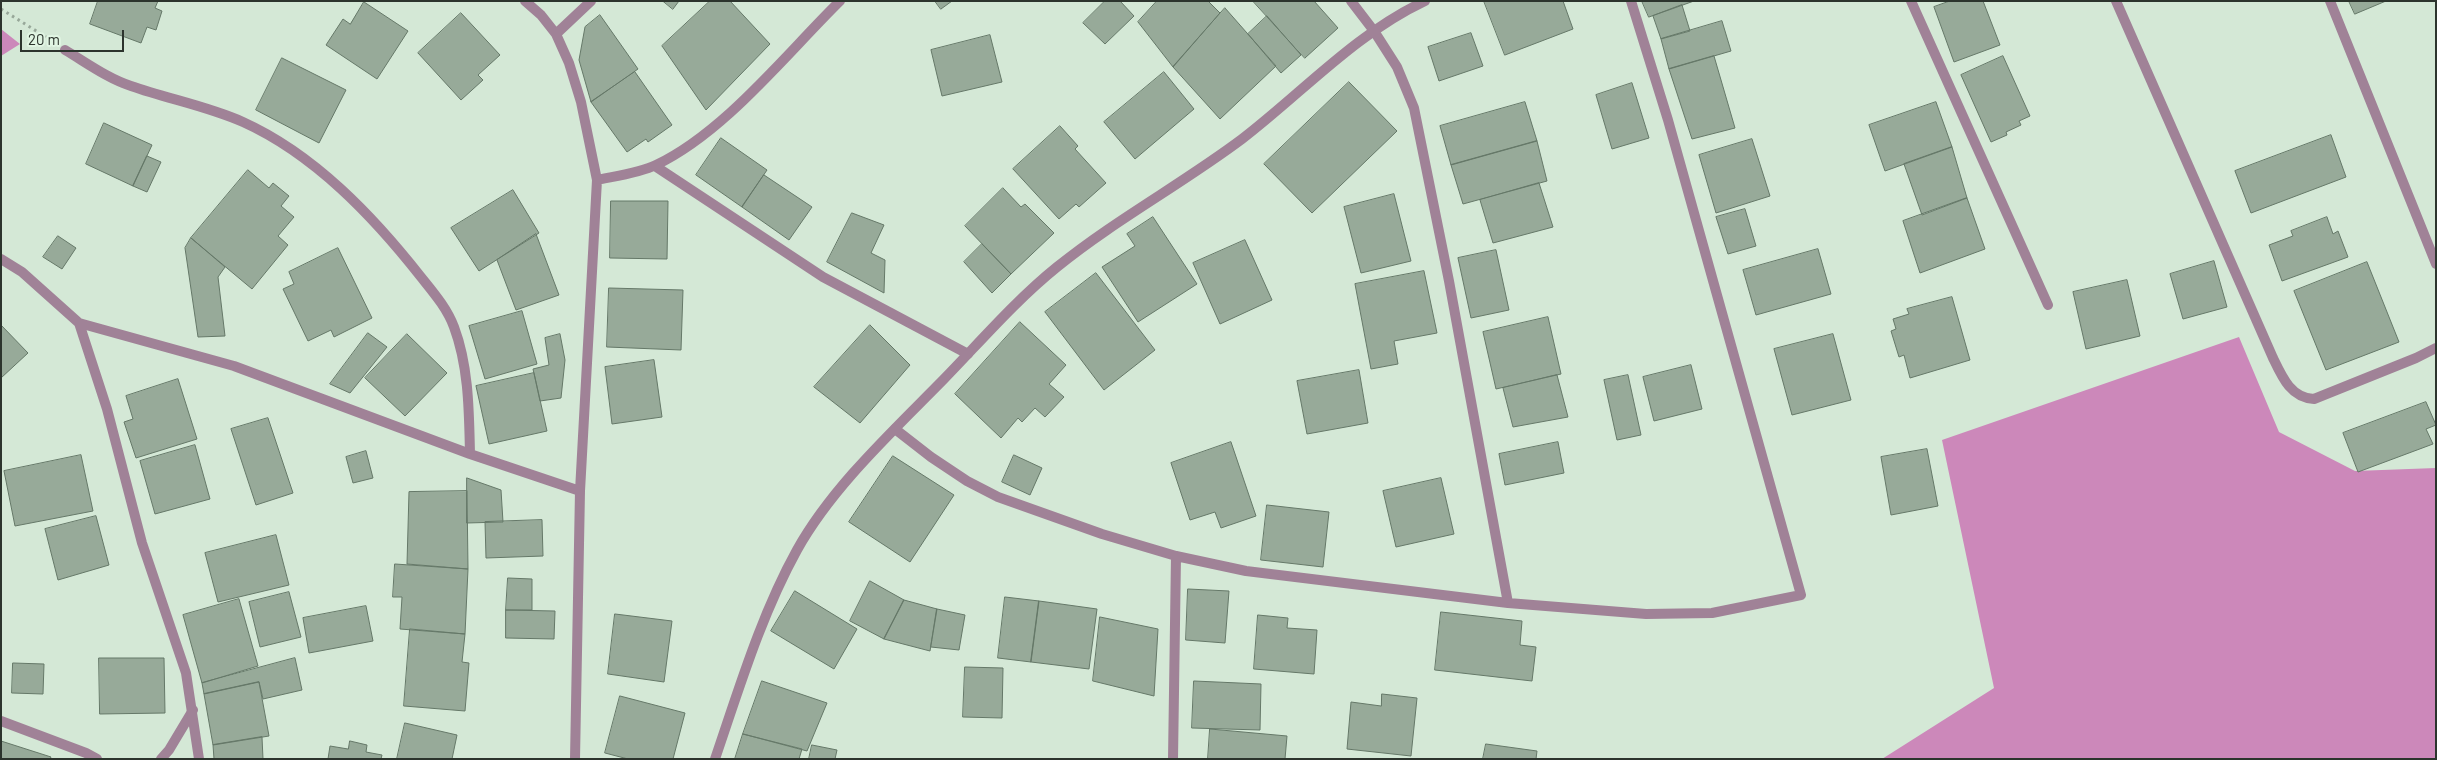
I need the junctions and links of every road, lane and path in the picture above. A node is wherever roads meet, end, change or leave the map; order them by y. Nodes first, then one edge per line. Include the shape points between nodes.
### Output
1 (525, 1) edge
2 (591, 1) edge
3 (840, 1) edge
4 (1350, 1) edge
5 (1425, 1) edge
6 (1630, 1) edge
7 (1911, 1) edge
8 (2116, 1) edge
9 (2330, 1) edge
10 (1, 8) edge
11 (1374, 31) junction
12 (556, 34) junction
13 (65, 50) joint
14 (655, 166) junction
15 (597, 180) junction
16 (1, 259) edge
17 (2436, 264) edge
18 (2048, 305) dead end
19 (79, 323) junction
20 (2436, 348) edge
21 (968, 354) junction
22 (895, 429) junction
23 (470, 454) junction
24 (580, 491) junction
25 (1176, 556) junction
26 (1508, 603) junction
27 (193, 710) junction
28 (1, 721) edge
29 (97, 759) edge
30 (161, 759) edge
31 (199, 759) edge
32 (575, 759) edge
33 (715, 759) edge
34 (1173, 759) edge

1 - 12 street
2 - 12 street
3 - 14 street via 720,121
4 - 11 street
5 - 11 street
6 - 26 street via 1670,130 1801,595 1712,613 1682,614 1608,612
7 - 18 street
8 - 20 street via 2273,358 2292,390 2302,399 2314,399
9 - 17 street
10 - 13 path
11 - 21 street via 1242,139 1057,267
11 - 26 street via 1397,67 1414,108
12 - 15 street via 581,102
13 - 23 street via 114,79 243,122 272,138 330,180 362,211 399,250 441,303 454,327 469,402
14 - 15 street
14 - 21 street via 823,277
15 - 24 street
16 - 19 street via 22,272
19 - 23 street via 234,366
19 - 27 street via 107,409 142,543 186,673
21 - 22 street
22 - 25 street via 931,458 998,497 1092,531
22 - 33 street via 840,491 799,547 781,581
23 - 24 street
24 - 32 street
25 - 26 street via 1246,571
25 - 34 street
27 - 30 street
27 - 31 street
28 - 29 street

